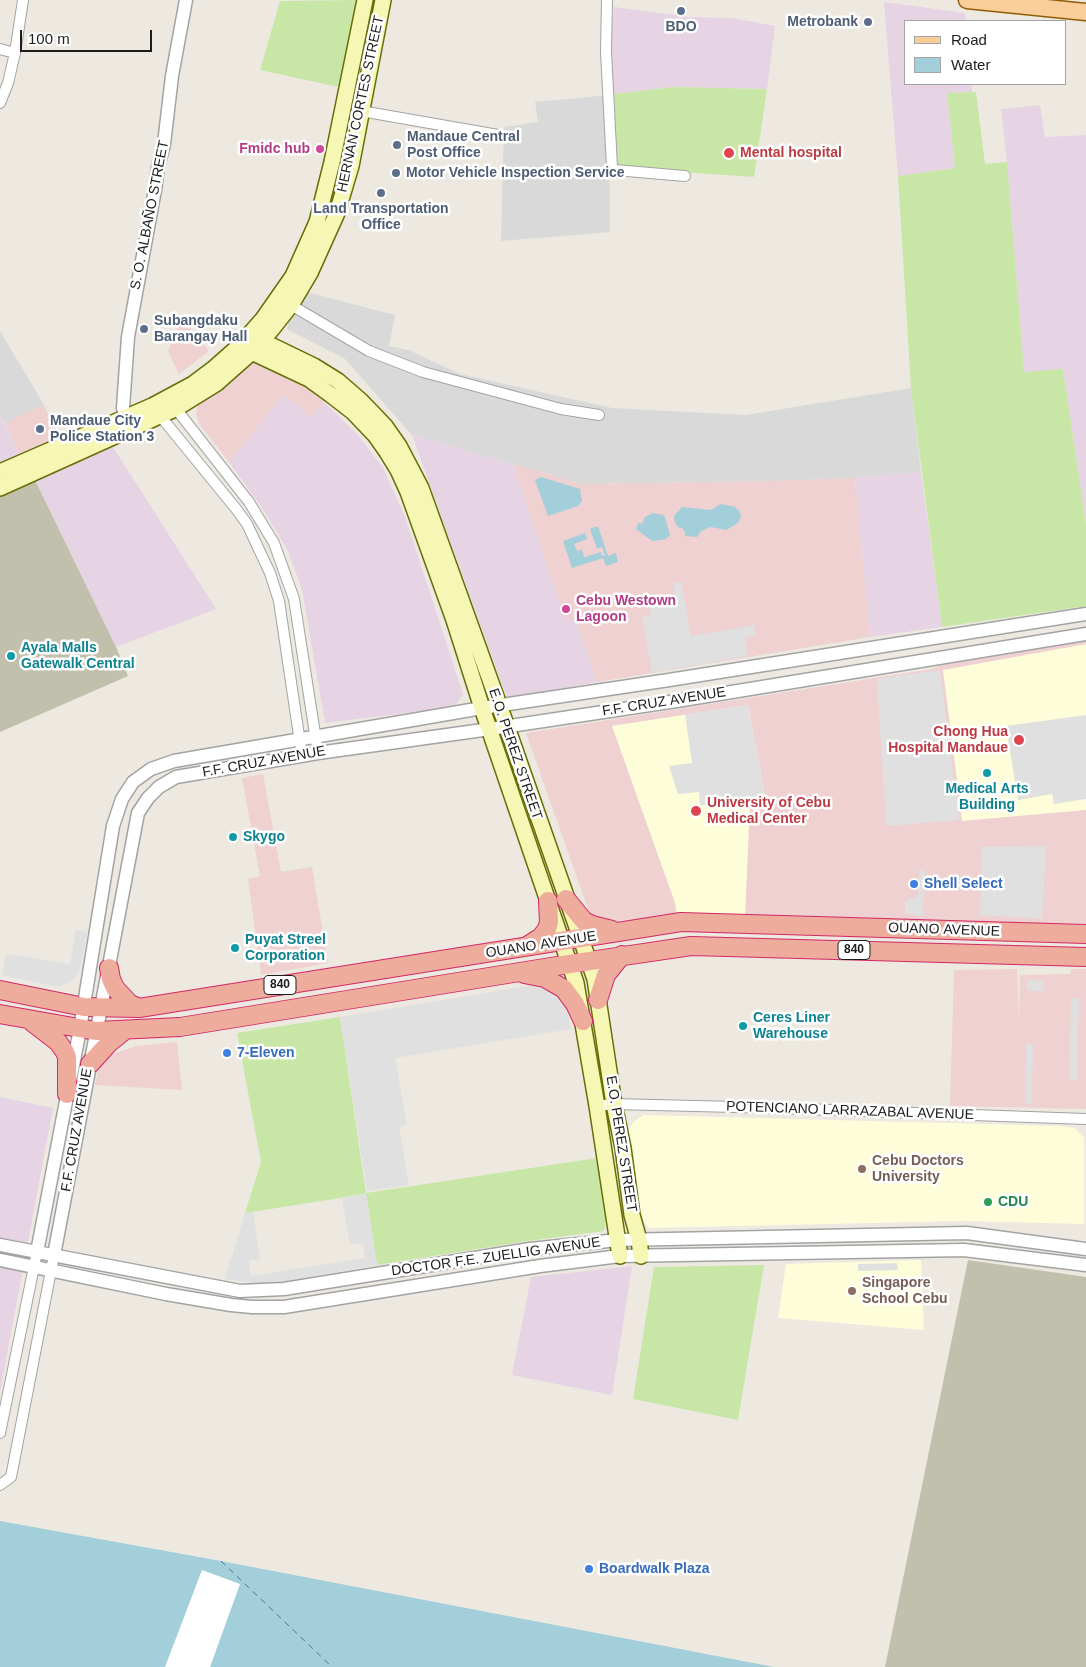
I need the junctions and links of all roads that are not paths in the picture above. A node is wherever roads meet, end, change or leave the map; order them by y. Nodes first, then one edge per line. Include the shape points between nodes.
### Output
1 (23, 0) edge
2 (186, 0) edge
3 (365, 0) edge
4 (374, 0) edge
5 (383, 0) edge
6 (608, 0) edge
7 (967, 0) edge
8 (1086, 12) edge
9 (0, 48) edge
10 (15, 53) junction
11 (4, 83) edge
12 (0, 103) edge
13 (361, 111) junction
14 (498, 135) dead end
15 (686, 176) dead end
16 (321, 232) junction
17 (291, 304) junction
18 (256, 338) junction
19 (245, 349) junction
20 (172, 404) junction
21 (156, 411) junction
22 (599, 415) dead end
23 (128, 424) junction
24 (0, 472) edge
25 (0, 488) edge
26 (426, 522) junction
27 (1086, 614) edge
28 (1086, 634) edge
29 (498, 705) junction
30 (482, 708) junction
31 (507, 727) junction
32 (490, 729) junction
33 (314, 737) junction
34 (299, 740) junction
35 (318, 753) junction
36 (302, 756) junction
37 (566, 899) junction
38 (548, 902) junction
39 (909, 929) junction
40 (630, 930) junction
41 (1086, 934) edge
42 (580, 939) junction
43 (561, 942) junction
44 (526, 947) junction
45 (910, 952) junction
46 (622, 955) junction
47 (1086, 958) edge
48 (588, 961) junction
49 (569, 964) junction
50 (110, 968) junction
51 (509, 974) junction
52 (0, 990) edge
53 (598, 1000) junction
54 (92, 1008) junction
55 (139, 1008) junction
56 (0, 1014) edge
57 (27, 1019) junction
58 (582, 1021) junction
59 (88, 1030) junction
60 (124, 1031) junction
61 (90, 1064) junction
62 (67, 1094) junction
63 (614, 1104) junction
64 (597, 1106) junction
65 (1086, 1119) edge
66 (618, 1240) junction
67 (639, 1240) junction
68 (0, 1245) edge
69 (1086, 1249) edge
70 (37, 1252) junction
71 (54, 1256) junction
72 (620, 1256) junction
73 (641, 1256) junction
74 (0, 1260) edge
75 (1086, 1265) edge
76 (35, 1267) junction
77 (52, 1270) junction
78 (0, 1433) edge
79 (0, 1485) edge

1 - 10 street
2 - 23 street, S. O. ALBAÑO STREET via 164,144 128,337 123,408
3 - 16 main road, HERNAN CORTES STREET
4 - 16 main road, HERNAN CORTES STREET via 341,164
5 - 13 main road, HERNAN CORTES STREET
6 - 15 street via 606,52 612,168
7 - 8 main road
9 - 10 street
10 - 11 street
11 - 12 street
13 - 14 street
13 - 16 main road, HERNAN CORTES STREET via 351,166 336,213
16 - 17 main road, HERNAN CORTES STREET via 310,274
16 - 18 main road, HERNAN CORTES STREET
17 - 18 main road, HERNAN CORTES STREET
17 - 22 street via 368,351 423,372 561,409
18 - 19 main road
18 - 26 main road, E.O. PEREZ STREET via 314,366 338,382 385,426 421,488
19 - 20 main road via 217,383
19 - 26 main road, E.O. PEREZ STREET via 309,380 353,412 375,435
20 - 21 main road
20 - 33 street via 249,502 274,543 294,599
21 - 23 main road
21 - 34 street via 247,524 270,573 279,602
23 - 24 main road
23 - 25 main road
26 - 29 main road, E.O. PEREZ STREET
26 - 30 main road, E.O. PEREZ STREET
27 - 29 street, F.F. CRUZ AVENUE
28 - 31 street, F.F. CRUZ AVENUE
29 - 30 street, F.F. CRUZ AVENUE
29 - 31 main road, E.O. PEREZ STREET
30 - 32 main road, E.O. PEREZ STREET
30 - 33 street, F.F. CRUZ AVENUE
31 - 32 street, F.F. CRUZ AVENUE
31 - 37 main road, E.O. PEREZ STREET
32 - 35 street, F.F. CRUZ AVENUE
32 - 38 main road, E.O. PEREZ STREET
33 - 34 street, F.F. CRUZ AVENUE
33 - 35 street
34 - 36 street
34 - 54 street, F.F. CRUZ AVENUE via 174,760 151,768 133,782 122,799 113,826
35 - 36 street, F.F. CRUZ AVENUE
36 - 50 street, F.F. CRUZ AVENUE via 176,777 159,786 148,798 138,813
37 - 40 highway via 581,918 592,925
37 - 42 main road, E.O. PEREZ STREET
38 - 43 main road, E.O. PEREZ STREET
38 - 44 highway via 547,929
39 - 40 highway, OUANO AVENUE / 840 via 680,922
39 - 41 highway, OUANO AVENUE / 840
39 - 45 highway
40 - 42 highway, OUANO AVENUE / 840
42 - 43 highway, OUANO AVENUE / 840
42 - 48 main road, E.O. PEREZ STREET
43 - 44 highway, OUANO AVENUE / 840
43 - 49 main road, E.O. PEREZ STREET
44 - 55 highway, OUANO AVENUE / 840
45 - 46 highway, OUANO AVENUE / 840 via 691,946
45 - 47 highway, OUANO AVENUE / 840
46 - 48 highway, OUANO AVENUE / 840
46 - 53 highway via 606,975
48 - 49 highway, OUANO AVENUE / 840
48 - 53 main road, E.O. PEREZ STREET
49 - 51 highway, OUANO AVENUE / 840
49 - 58 main road, E.O. PEREZ STREET
50 - 54 street, F.F. CRUZ AVENUE
50 - 55 highway via 118,993
51 - 58 highway via 534,976 555,983 572,998
51 - 60 highway, OUANO AVENUE / 840 via 180,1027
52 - 54 highway, OUANO AVENUE / 840
53 - 63 main road, E.O. PEREZ STREET
54 - 55 highway, OUANO AVENUE / 840
54 - 59 street, F.F. CRUZ AVENUE
56 - 57 highway, OUANO AVENUE / 840
57 - 59 highway, OUANO AVENUE / 840
57 - 62 highway via 63,1047 67,1057
58 - 64 main road, E.O. PEREZ STREET
59 - 60 highway, OUANO AVENUE / 840
59 - 61 street, F.F. CRUZ AVENUE
59 - 62 street, F.F. CRUZ AVENUE
60 - 61 highway
61 - 71 street, F.F. CRUZ AVENUE
62 - 70 street, F.F. CRUZ AVENUE
63 - 64 street, POTENCIANO LARRAZABAL AVENUE
63 - 65 street, POTENCIANO LARRAZABAL AVENUE
63 - 67 main road, E.O. PEREZ STREET
64 - 66 main road, E.O. PEREZ STREET
66 - 67 street, DOCTOR F.E. ZUELLIG AVENUE
66 - 71 street, DOCTOR F.E. ZUELLIG AVENUE via 530,1249 255,1291
66 - 72 main road, E.O. PEREZ STREET
67 - 69 street, DOCTOR F.E. ZUELLIG AVENUE via 967,1233
67 - 73 main road, E.O. PEREZ STREET
68 - 70 street, DOCTOR F.E. ZUELLIG AVENUE
70 - 71 street, DOCTOR F.E. ZUELLIG AVENUE
70 - 76 street, F.F. CRUZ AVENUE
71 - 77 street, F.F. CRUZ AVENUE
72 - 73 street, DOCTOR F.E. ZUELLIG AVENUE
72 - 77 street, DOCTOR F.E. ZUELLIG AVENUE via 284,1306 232,1305
73 - 75 street, DOCTOR F.E. ZUELLIG AVENUE via 964,1250
74 - 76 street, DOCTOR F.E. ZUELLIG AVENUE
76 - 77 street, DOCTOR F.E. ZUELLIG AVENUE
76 - 78 street, F.F. CRUZ AVENUE
77 - 79 street, F.F. CRUZ AVENUE via 11,1477

